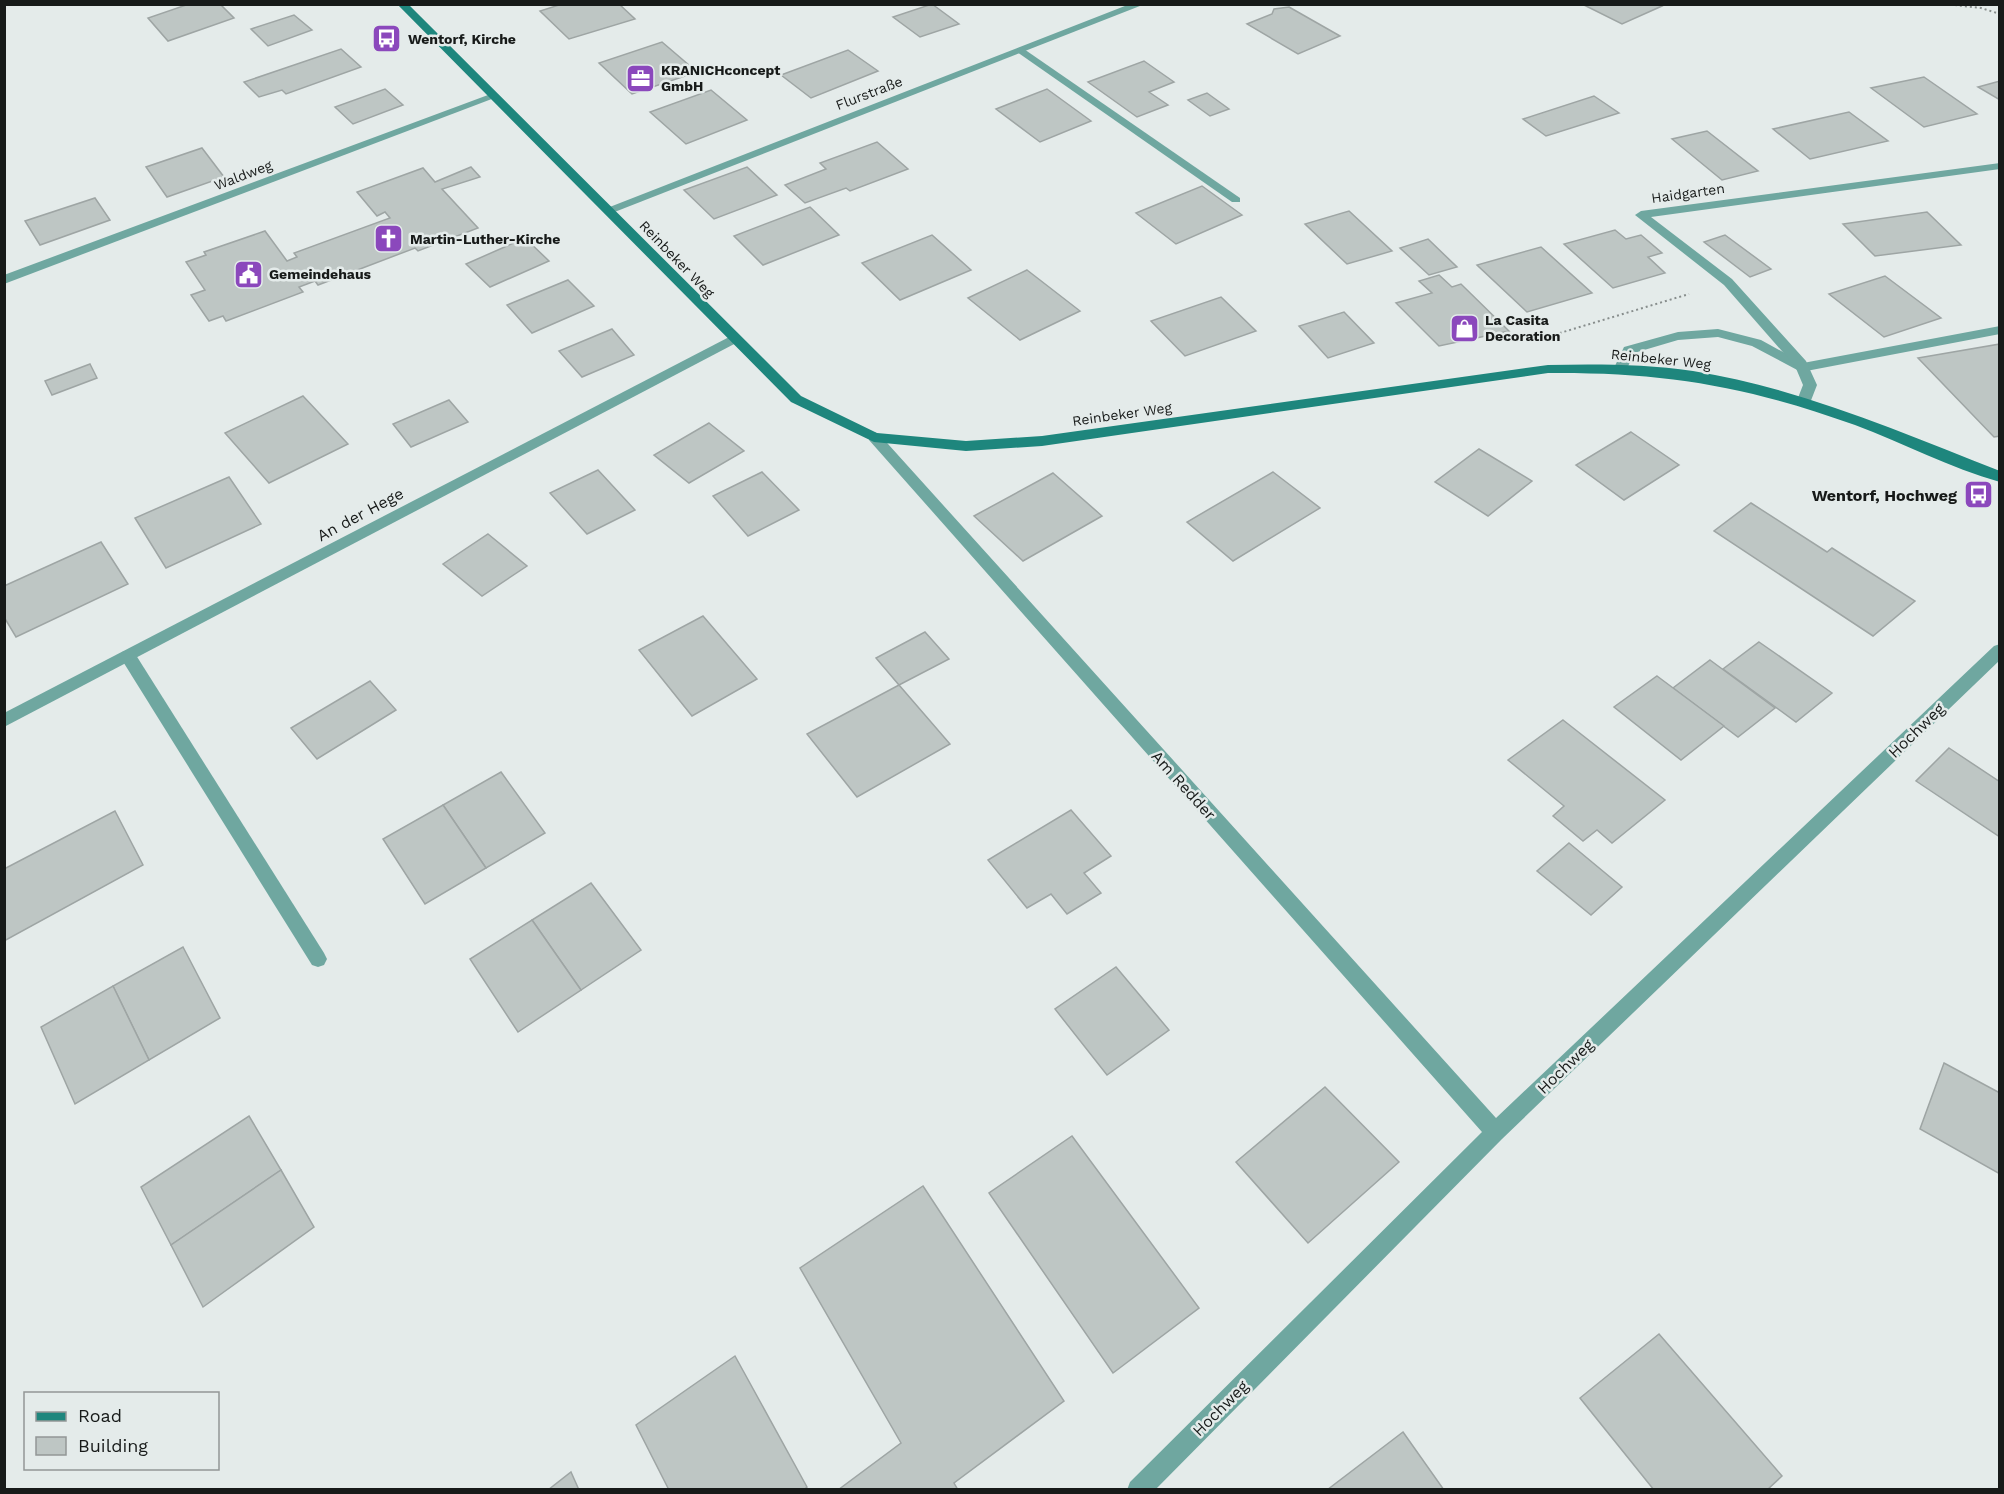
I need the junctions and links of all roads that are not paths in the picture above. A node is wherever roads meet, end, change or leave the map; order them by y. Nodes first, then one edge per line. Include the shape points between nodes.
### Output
1 (402, 4) edge
2 (1140, 4) edge
3 (1021, 50) junction
4 (492, 97) junction
5 (2000, 166) edge
6 (1236, 200) dead end
7 (608, 210) junction
8 (4, 280) edge
9 (2000, 330) edge
10 (733, 339) junction
11 (1621, 368) junction
12 (1801, 368) junction
13 (1803, 403) junction
14 (874, 437) junction
15 (2000, 477) edge
16 (2000, 650) edge
17 (128, 656) junction
18 (4, 721) edge
19 (318, 959) dead end
20 (1495, 1132) junction
21 (1138, 1490) edge

1 - 4 main road, Reinbeker Weg
2 - 3 street, Flurstraße
3 - 6 street
3 - 7 street, Flurstraße
4 - 7 main road, Reinbeker Weg
4 - 8 street, Waldweg
5 - 12 street, Haidgarten via 1641,215 1728,282
7 - 10 main road, Reinbeker Weg
9 - 12 street
10 - 14 main road, Reinbeker Weg via 796,399
10 - 17 street, An der Hege
11 - 12 street via 1629,350 1664,338 1700,332 1734,334 1764,345
11 - 13 main road, Reinbeker Weg via 1716,379
11 - 14 main road, Reinbeker Weg via 1548,369 1042,441 966,446
12 - 13 street, Haidgarten via 1810,385
13 - 15 main road, Reinbeker Weg
14 - 20 street, Am Redder
16 - 20 street, Hochweg
17 - 18 street, An der Hege
17 - 19 street
20 - 21 street, Hochweg

